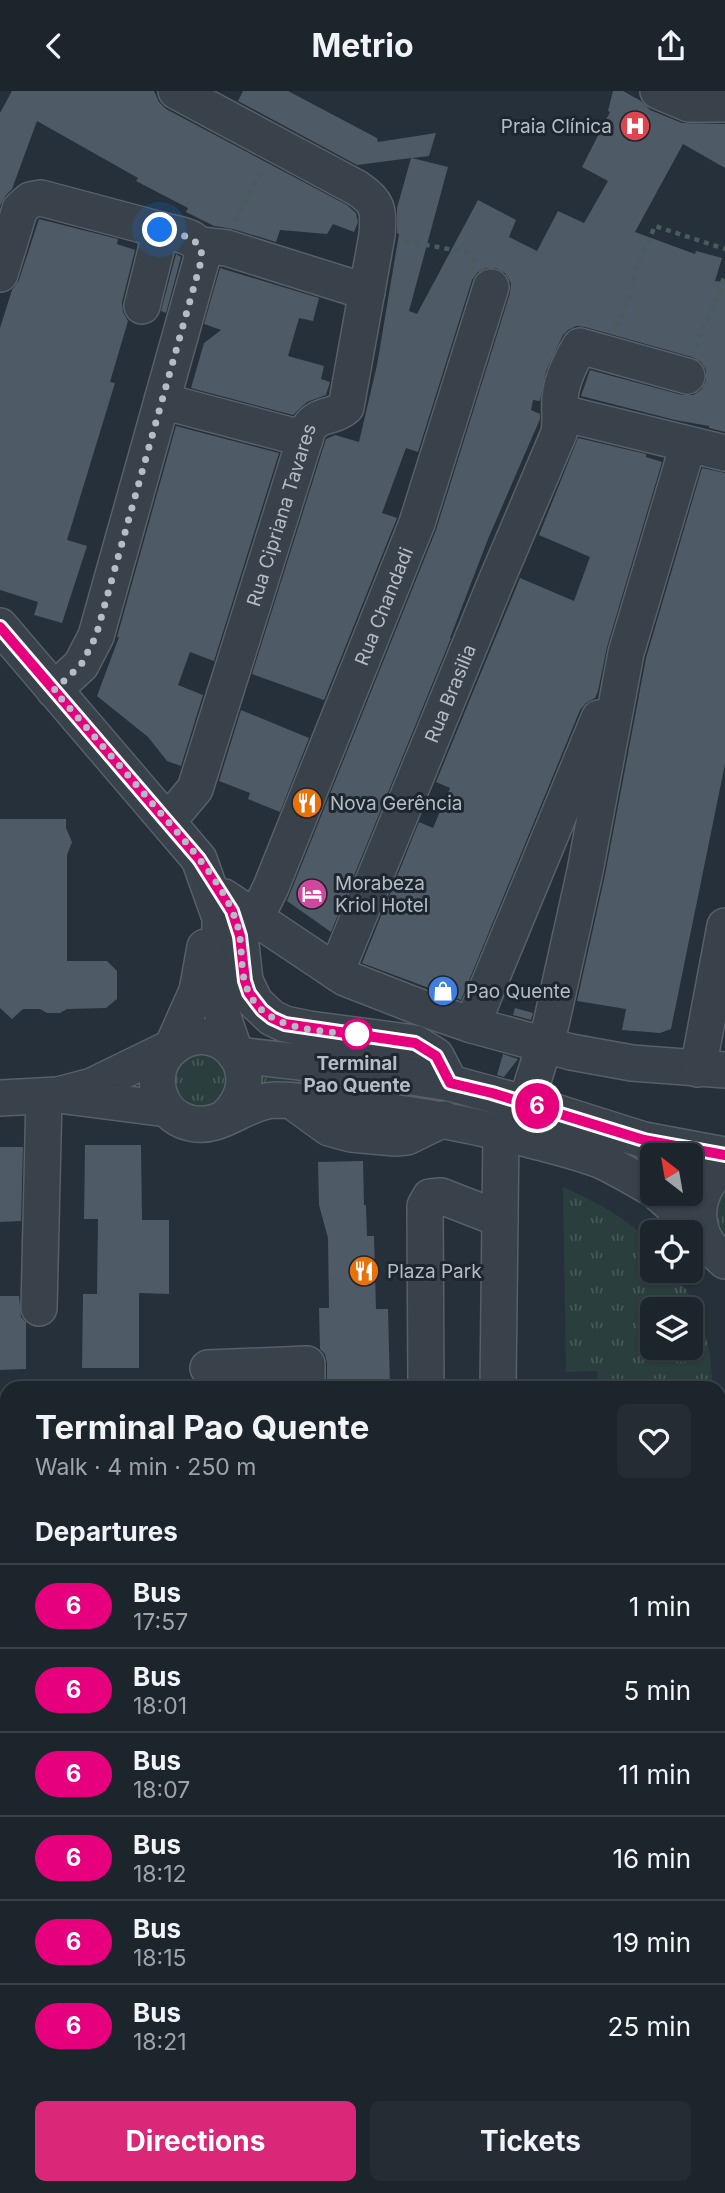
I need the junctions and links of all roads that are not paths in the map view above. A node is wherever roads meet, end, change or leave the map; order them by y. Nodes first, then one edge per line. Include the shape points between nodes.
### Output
1 (176, 91) edge
2 (658, 91) edge
3 (725, 104) edge
4 (160, 230) junction
5 (211, 246) junction
6 (0, 274) edge
7 (491, 287) road end
8 (367, 292) junction
9 (142, 306) dead end
10 (687, 376) road end
11 (162, 401) junction
12 (562, 413) junction
13 (305, 439) junction
14 (688, 445) junction
15 (725, 453) edge
16 (0, 627) edge
17 (626, 653) junction
18 (54, 690) junction
19 (168, 821) junction
20 (199, 859) junction
21 (224, 897) junction
22 (256, 917) junction
23 (725, 926) edge
24 (336, 972) junction
25 (472, 1025) junction
26 (544, 1046) junction
27 (172, 1047) junction
28 (236, 1055) junction
29 (711, 1070) edge
30 (450, 1083) junction
31 (51, 1096) junction
32 (0, 1098) edge
33 (526, 1103) junction
34 (167, 1109) junction
35 (226, 1117) junction
36 (501, 1132) junction
37 (725, 1155) edge
38 (725, 1167) edge
39 (640, 1182) edge
40 (673, 1206) edge
41 (500, 1219) junction
42 (719, 1260) edge
43 (39, 1308) dead end
44 (208, 1368) dead end
45 (307, 1381) edge
46 (426, 1381) edge
47 (498, 1381) edge

1 - 8 street, Rua Cipriana Tavares via 373,201 378,226
2 - 3 street via 689,104
4 - 5 street
4 - 6 street via 36,198 20,209
4 - 9 street
5 - 8 street
5 - 11 street via 202,258
7 - 22 street, Rua Chandadi via 417,523
8 - 13 street, Rua Cipriana Tavares via 346,407 312,422
10 - 12 street, Rua Brasilia via 580,346 567,370 560,398
11 - 13 street
11 - 18 street via 96,636 81,665
12 - 14 street
12 - 24 street, Rua Brasilia via 559,433
13 - 19 street, Rua Cipriana Tavares via 195,789
14 - 15 street
14 - 17 street
16 - 18 street
17 - 25 street
17 - 26 street via 585,871
18 - 19 street
19 - 20 street
20 - 21 street
20 - 27 street via 206,912 204,962 197,991
20 - 28 street via 220,918 220,1004
21 - 22 street
21 - 30 street via 240,936 249,993 262,1010 285,1024 415,1043 436,1056
22 - 24 street
23 - 29 street
24 - 25 street via 380,993
25 - 26 street
26 - 29 street via 632,1063
26 - 33 street
27 - 28 street via 185,1040 213,1038
27 - 31 street via 92,1086
27 - 34 street via 158,1070 157,1084
28 - 30 street
28 - 35 street via 245,1081 236,1107
30 - 33 street
31 - 32 street
31 - 34 street
31 - 43 street
33 - 37 street via 644,1140
34 - 35 street via 188,1123 201,1125
35 - 36 street via 273,1100 398,1111
36 - 39 street via 601,1161
36 - 41 street
38 - 42 street via 712,1177 699,1206 700,1227
40 - 42 street
41 - 46 street via 441,1196 430,1197 425,1206
41 - 47 street
44 - 45 street via 307,1364

